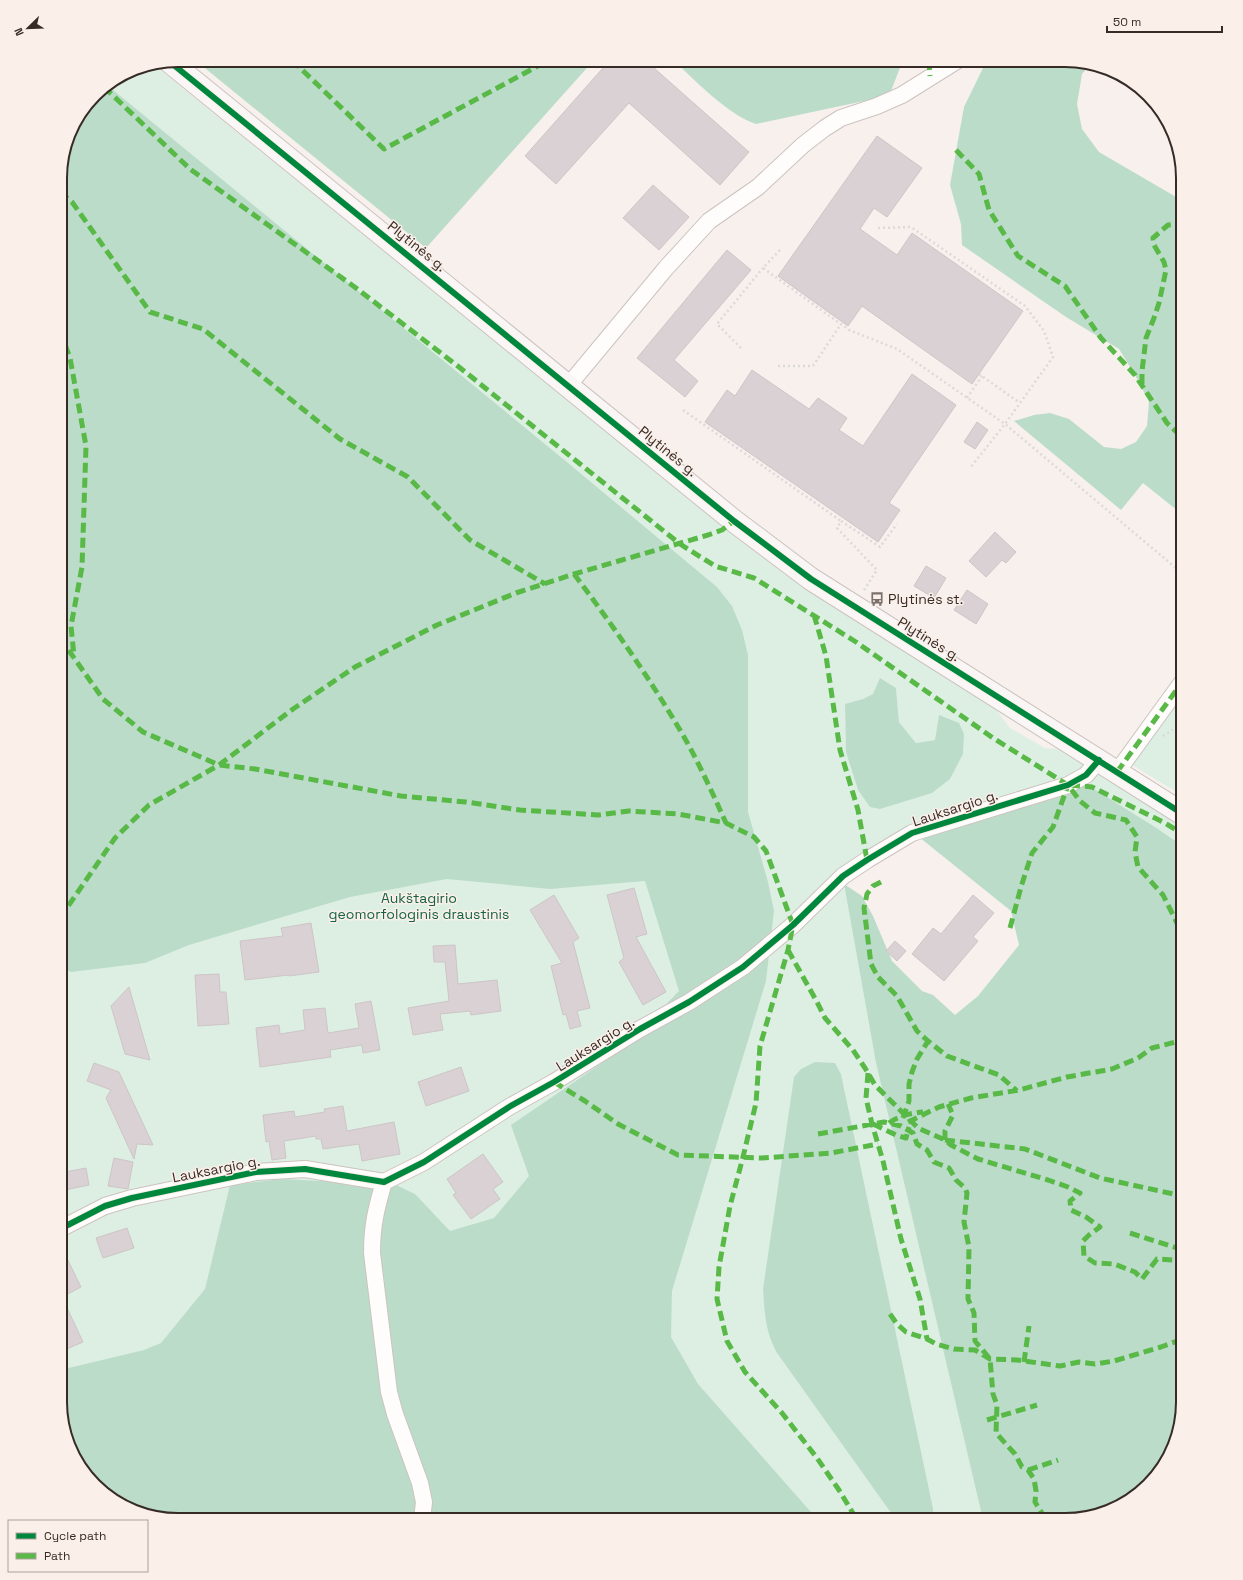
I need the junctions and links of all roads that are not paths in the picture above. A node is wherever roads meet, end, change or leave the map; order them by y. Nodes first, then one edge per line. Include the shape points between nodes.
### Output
1 (176, 67) edge
2 (946, 67) edge
3 (568, 386) junction
4 (1176, 691) edge
5 (1099, 760) junction
6 (1117, 772) junction
7 (1176, 810) edge
8 (384, 1182) junction
9 (67, 1225) edge
10 (423, 1513) edge

1 - 3 main road, Plytinės g.
2 - 3 street via 877,106 840,118 803,145 758,187 709,221 666,268
3 - 5 main road, Plytinės g. via 734,521 811,579
4 - 6 street
5 - 6 main road, Plytinės g.
5 - 8 street, Lauksargio g. via 1086,775 1068,785 912,834 867,860 843,876 793,925 743,967 689,1002 509,1107 424,1162
6 - 7 main road, Plytinės g.
8 - 9 street, Lauksargio g. via 305,1169 256,1172 132,1198 105,1206
8 - 10 street via 375,1212 372,1253 389,1392 420,1483 424,1502

